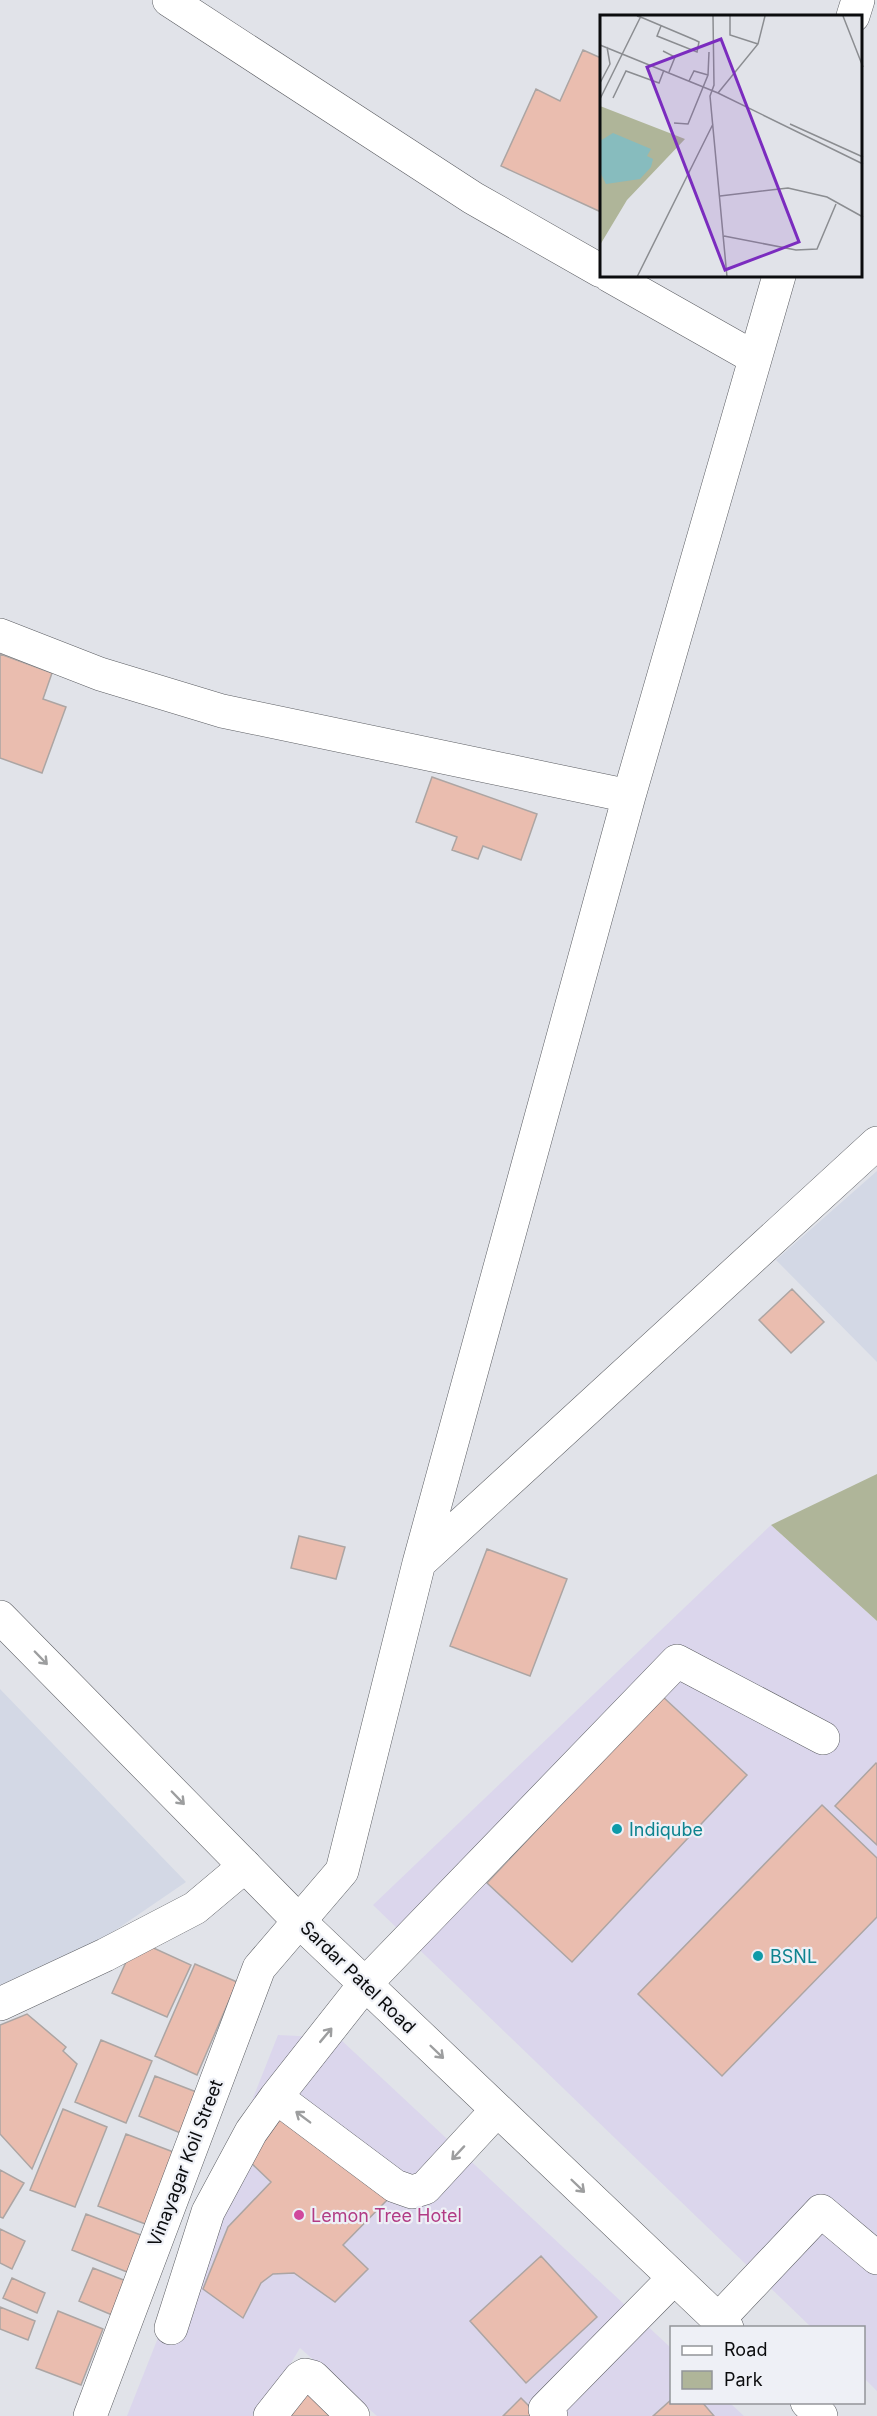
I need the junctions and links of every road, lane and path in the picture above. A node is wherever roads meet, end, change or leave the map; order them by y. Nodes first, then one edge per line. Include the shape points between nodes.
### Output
1 (169, 0) edge
2 (858, 0) edge
3 (853, 15) edge
4 (600, 270) edge
5 (614, 278) edge
6 (778, 278) edge
7 (755, 358) junction
8 (0, 635) edge
9 (629, 796) junction
10 (877, 1143) edge
11 (419, 1563) junction
12 (0, 1617) edge
13 (823, 1738) dead end
14 (245, 1866) junction
15 (300, 1922) junction
16 (366, 1984) junction
17 (0, 2004) edge
18 (276, 2097) junction
19 (497, 2110) junction
20 (877, 2258) edge
21 (674, 2278) junction
22 (722, 2324) edge
23 (171, 2328) dead end
24 (808, 2404) edge
25 (90, 2416) edge
26 (270, 2416) edge
27 (353, 2416) edge
28 (551, 2416) edge
29 (821, 2416) edge

1 - 4 main road via 473,198
2 - 3 main road
5 - 7 main road
6 - 7 main road, Vinayagar Koil Street
7 - 9 main road, Vinayagar Koil Street
8 - 9 main road via 100,674 222,711
9 - 11 main road, Vinayagar Koil Street
10 - 11 main road
11 - 15 main road, Vinayagar Koil Street via 342,1871
12 -> 14 main road, Sardar Patel Road
13 - 16 main road via 677,1660
14 - 15 main road, Sardar Patel Road
14 - 17 main road via 195,1908 105,1956
15 - 16 main road, Sardar Patel Road
15 - 25 main road, Vinayagar Koil Street via 259,1968
18 -> 16 main road
16 -> 19 main road, Sardar Patel Road
19 -> 18 main road via 425,2188 411,2192 395,2186
18 - 23 main road via 251,2132 208,2212
19 -> 21 main road, Sardar Patel Road
20 - 22 main road via 821,2211
21 - 22 main road, Sardar Patel Road
21 - 28 main road via 545,2409
24 - 29 main road
26 - 27 main road via 305,2375 313,2377

